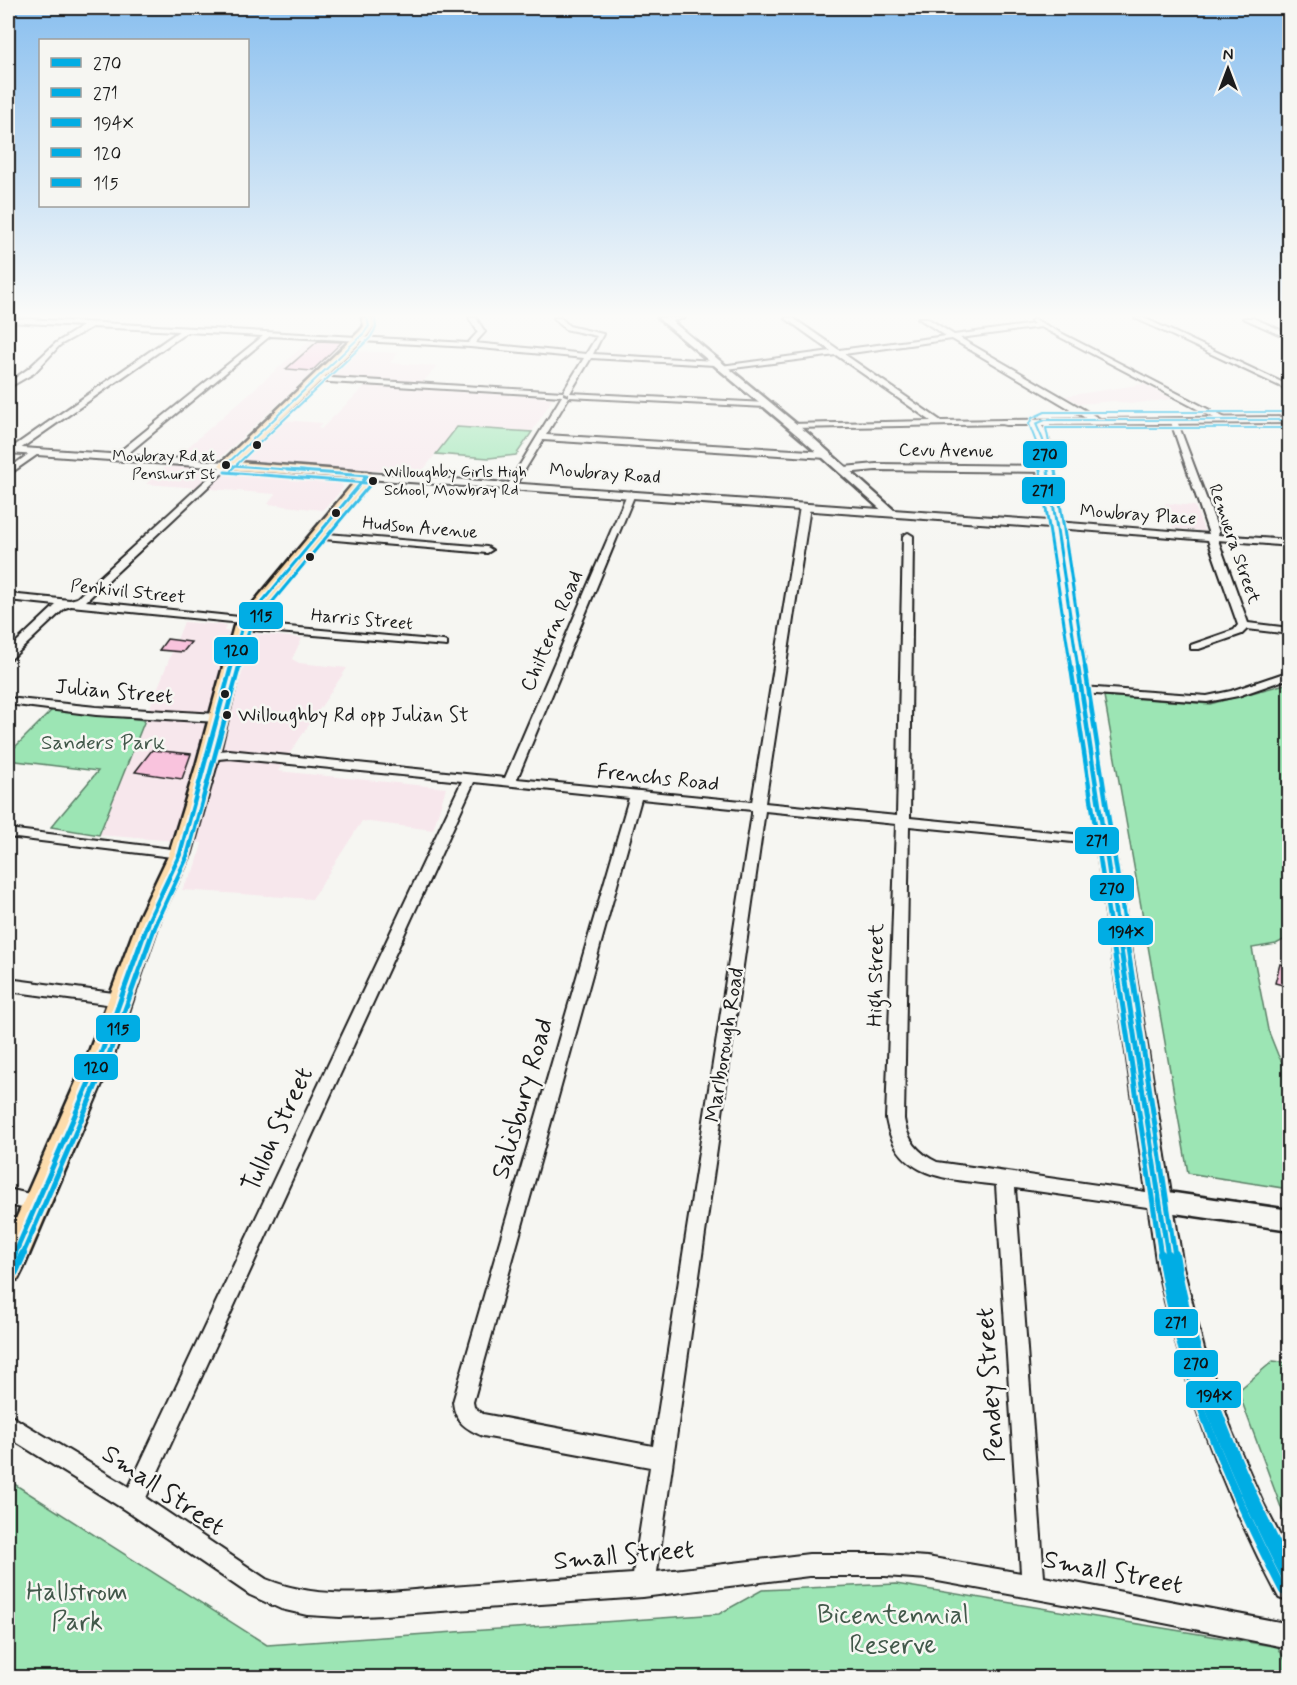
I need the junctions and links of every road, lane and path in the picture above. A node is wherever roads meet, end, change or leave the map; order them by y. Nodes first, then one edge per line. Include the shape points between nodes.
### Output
1 (88, 397) edge
2 (192, 397) edge
3 (297, 397) edge
4 (565, 397) edge
5 (599, 397) edge
6 (756, 397) edge
7 (901, 397) edge
8 (1055, 397) edge
9 (1180, 397) edge
10 (766, 405) junction
11 (1225, 420) junction
12 (1290, 420) edge
13 (1097, 421) junction
14 (1173, 421) junction
15 (1005, 422) junction
16 (939, 423) junction
17 (1048, 423) junction
18 (792, 426) junction
19 (540, 436) junction
20 (10, 450) edge
21 (32, 456) junction
22 (826, 456) junction
23 (117, 458) junction
24 (226, 465) junction
25 (1047, 469) junction
26 (844, 470) junction
27 (328, 473) junction
28 (8, 474) edge
29 (367, 476) junction
30 (511, 486) junction
31 (631, 494) junction
32 (350, 496) junction
33 (806, 507) junction
34 (891, 513) junction
35 (1056, 525) junction
36 (315, 536) junction
37 (908, 537) dead end
38 (1212, 537) junction
39 (1290, 543) edge
40 (487, 550) dead end
41 (8, 597) edge
42 (72, 603) junction
43 (243, 623) junction
44 (1244, 626) junction
45 (1290, 631) edge
46 (443, 644) dead end
47 (1195, 647) dead end
48 (8, 656) edge
49 (1290, 674) edge
50 (1082, 690) junction
51 (8, 701) edge
52 (218, 718) junction
53 (208, 756) junction
54 (469, 779) junction
55 (509, 783) junction
56 (636, 795) junction
57 (759, 807) junction
58 (903, 821) junction
59 (8, 833) edge
60 (1104, 841) junction
61 (180, 854) junction
62 (8, 985) edge
63 (121, 1000) junction
64 (1005, 1179) junction
65 (8, 1197) edge
66 (1161, 1201) junction
67 (36, 1203) junction
68 (1290, 1220) edge
69 (8, 1269) edge
70 (8, 1425) edge
71 (662, 1458) junction
72 (133, 1502) junction
73 (1286, 1581) edge
74 (643, 1584) junction
75 (1033, 1587) junction
76 (1290, 1636) edge

1 - 20 street
2 - 23 street
3 - 24 main road
4 - 19 street
5 - 10 street
6 - 10 street
7 - 16 street
8 - 13 street
9 - 11 street
10 - 18 street
11 - 12 main road
11 - 14 main road
13 - 14 main road
13 - 17 main road
14 - 38 street, Remuera Street via 1214,532
15 - 16 street
15 - 17 main road
15 - 17 main road
16 - 18 street
17 - 25 main road via 1043,440
18 - 22 street
19 - 22 street
19 - 30 street
20 - 21 main road, Mowbray Road
21 - 23 main road, Mowbray Road
21 - 28 street
22 - 26 street
23 - 24 main road, Mowbray Road
24 - 27 main road, Mowbray Road
24 - 42 street via 84,597
25 - 26 street, Cevu Avenue
25 - 35 main road
26 - 34 street
27 - 29 main road, Mowbray Road
27 - 32 main road via 348,481
29 - 30 main road, Mowbray Road
29 - 32 main road
30 - 31 main road, Mowbray Road
31 - 33 main road, Mowbray Road
31 - 55 street, Chiltern Road
32 - 36 main road
33 - 34 main road, Mowbray Road
33 - 57 street, Marlborough Road
34 - 35 main road, Mowbray Road
35 - 38 street, Mowbray Place
35 - 50 main road
36 - 40 street, Hudson Avenue
36 - 43 main road
37 - 58 street, High Street
38 - 39 street, Mowbray Place
38 - 44 street, Remuera Street
41 - 42 street, Penkivil Street
42 - 43 street, Penkivil Street
42 - 48 street via 62,606
43 - 46 street, Harris Street
43 - 52 main road
44 - 45 street
44 - 47 street, Remuera Street via 1238,632
49 - 50 street via 1207,699
50 - 60 main road
51 - 52 street, Julian Street
52 - 53 main road
53 - 54 street, Frenchs Road via 229,754
53 - 61 main road
54 - 55 street, Frenchs Road
54 - 72 street, Tulloh Street
55 - 56 street, Frenchs Road
56 - 57 street, Frenchs Road
56 - 71 street, Salisbury Road via 463,1409 483,1425
57 - 58 street, Frenchs Road
57 - 71 street, Marlborough Road
58 - 60 street, Frenchs Road
58 - 64 street, High Street via 896,1127 908,1152 925,1165
59 - 61 street
60 - 66 main road
61 - 63 main road via 150,917
62 - 63 street
63 - 67 main road
64 - 66 street, High Street
64 - 75 street, Pendey Street
65 - 67 street
66 - 68 street
66 - 73 main road via 1178,1309 1194,1361 1246,1502
67 - 69 main road
70 - 72 street, Small Street
71 - 74 street, Marlborough Road
72 - 74 street, Small Street via 258,1587 307,1602 384,1603
74 - 75 street, Small Street via 838,1564 927,1568
75 - 76 street, Small Street

